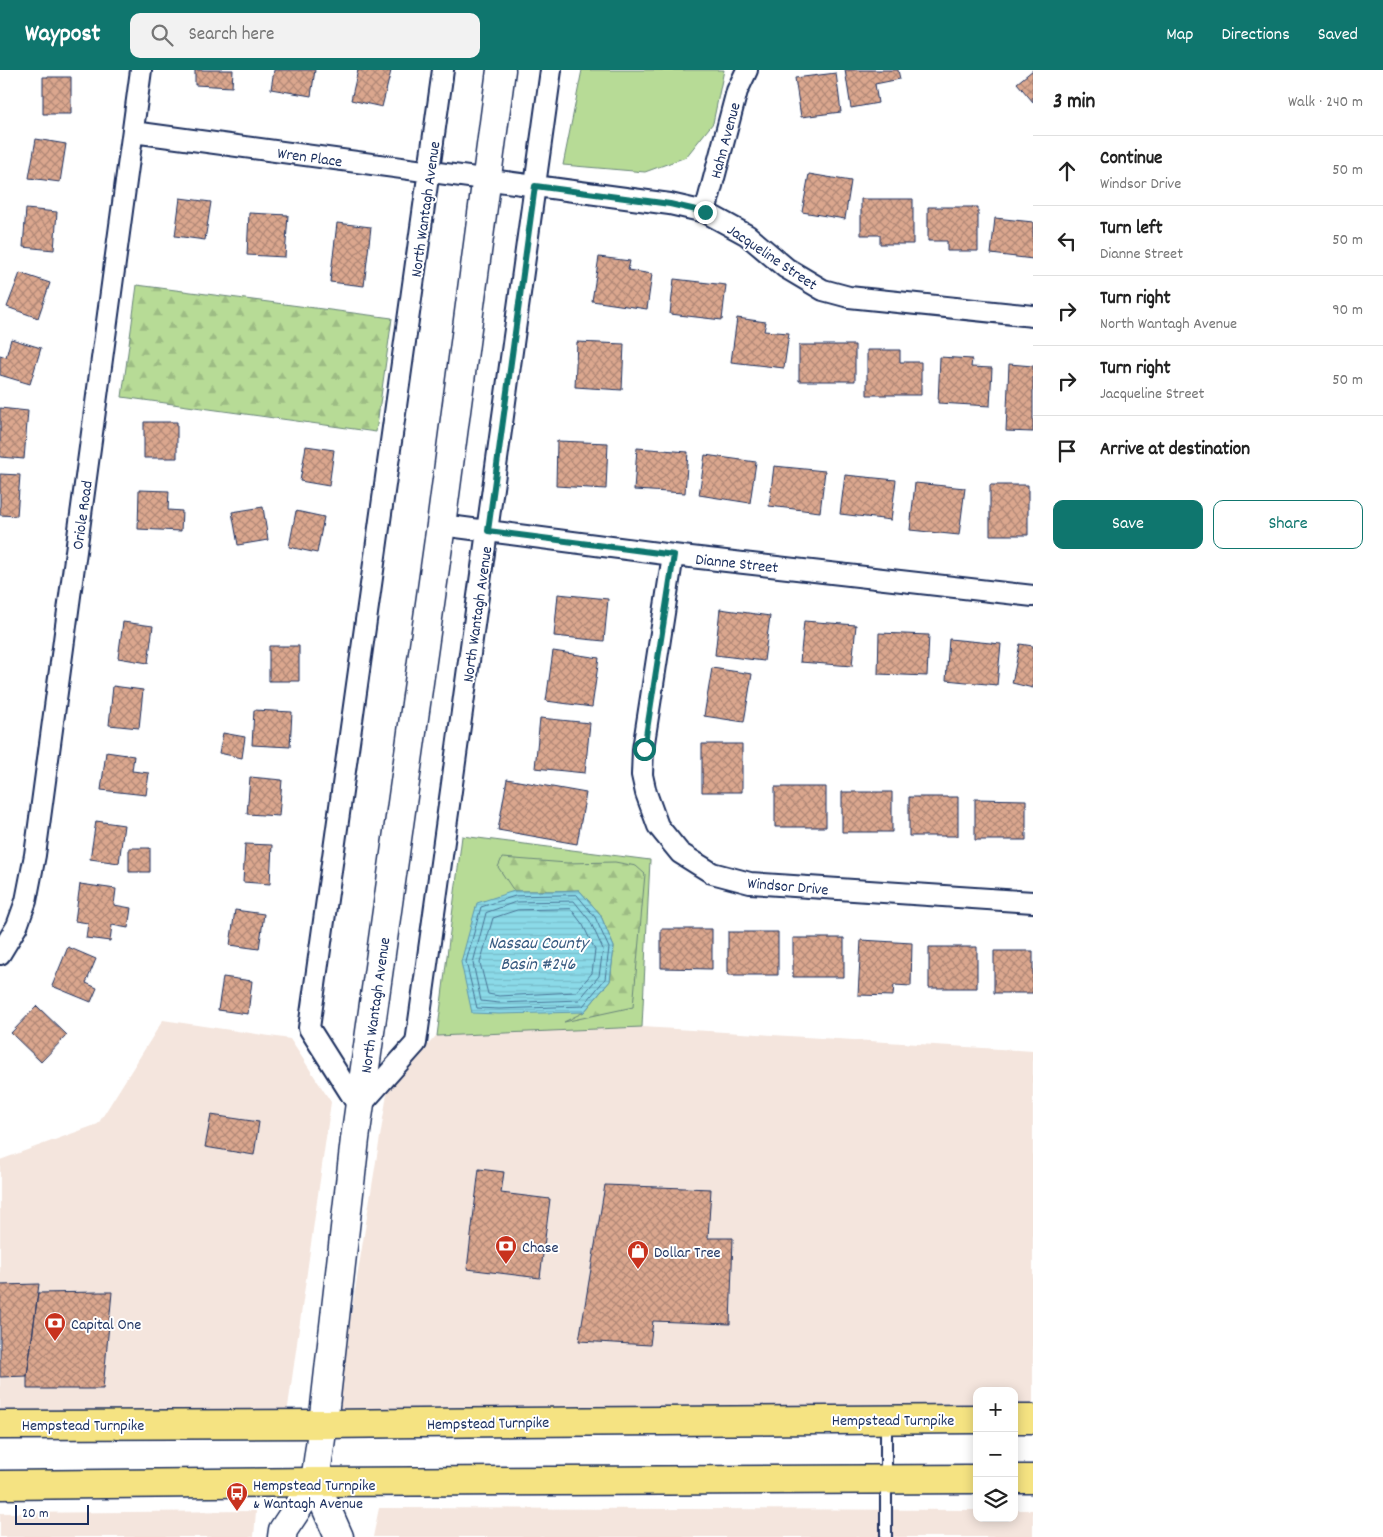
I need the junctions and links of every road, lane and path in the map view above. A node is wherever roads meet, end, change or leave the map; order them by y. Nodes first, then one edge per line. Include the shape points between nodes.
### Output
1 (141, 70) edge
2 (443, 70) edge
3 (501, 70) edge
4 (551, 70) edge
5 (747, 70) edge
6 (133, 132) junction
7 (429, 172) junction
8 (487, 180) junction
9 (535, 186) junction
10 (705, 212) junction
11 (1033, 316) edge
12 (440, 524) junction
13 (488, 531) junction
14 (674, 555) junction
15 (1033, 596) edge
16 (1033, 902) edge
17 (0, 954) edge
18 (359, 1107) junction
19 (973, 1419) edge
20 (1018, 1419) edge
21 (1033, 1419) edge
22 (886, 1420) junction
23 (323, 1424) junction
24 (0, 1425) edge
25 (887, 1479) junction
26 (973, 1479) edge
27 (1018, 1479) edge
28 (1033, 1479) edge
29 (315, 1482) junction
30 (0, 1485) edge
31 (282, 1537) edge
32 (339, 1537) edge
33 (886, 1537) edge

1 - 6 street, Oriole Road
2 - 7 street, North Wantagh Avenue
3 - 8 main road, North Wantagh Avenue
4 - 9 street, North Wantagh Avenue
5 - 10 street, Hahn Avenue via 736,91
6 - 7 street, Wren Place
6 - 17 street, Oriole Road via 35,855 26,902 17,926
7 - 8 street, Wren Place
7 - 18 street, North Wantagh Avenue via 309,1028
8 - 9 street, Jacqueline Street
8 - 12 main road, North Wantagh Avenue
9 - 10 street, Jacqueline Street via 670,204
9 - 13 street, North Wantagh Avenue
10 - 11 street, Jacqueline Street via 747,235 786,268 822,290 850,297
12 - 13 street, Dianne Street
12 - 18 main road, North Wantagh Avenue
13 - 14 street, Dianne Street
13 - 18 street, North Wantagh Avenue via 416,1043
14 - 15 street, Dianne Street
14 - 16 street, Windsor Drive via 642,775 658,826 680,853 712,873 750,883
18 - 23 main road, North Wantagh Avenue
19 - 22 main road, Hempstead Turnpike
20 - 21 main road
22 - 23 main road, Hempstead Turnpike
22 - 25 lane
23 - 24 main road, Hempstead Turnpike
23 - 29 main road, North Wantagh Avenue
25 - 26 main road
25 - 29 main road
25 - 33 lane
27 - 28 main road
29 - 30 main road
29 - 31 main road via 283,1530
29 - 32 main road

